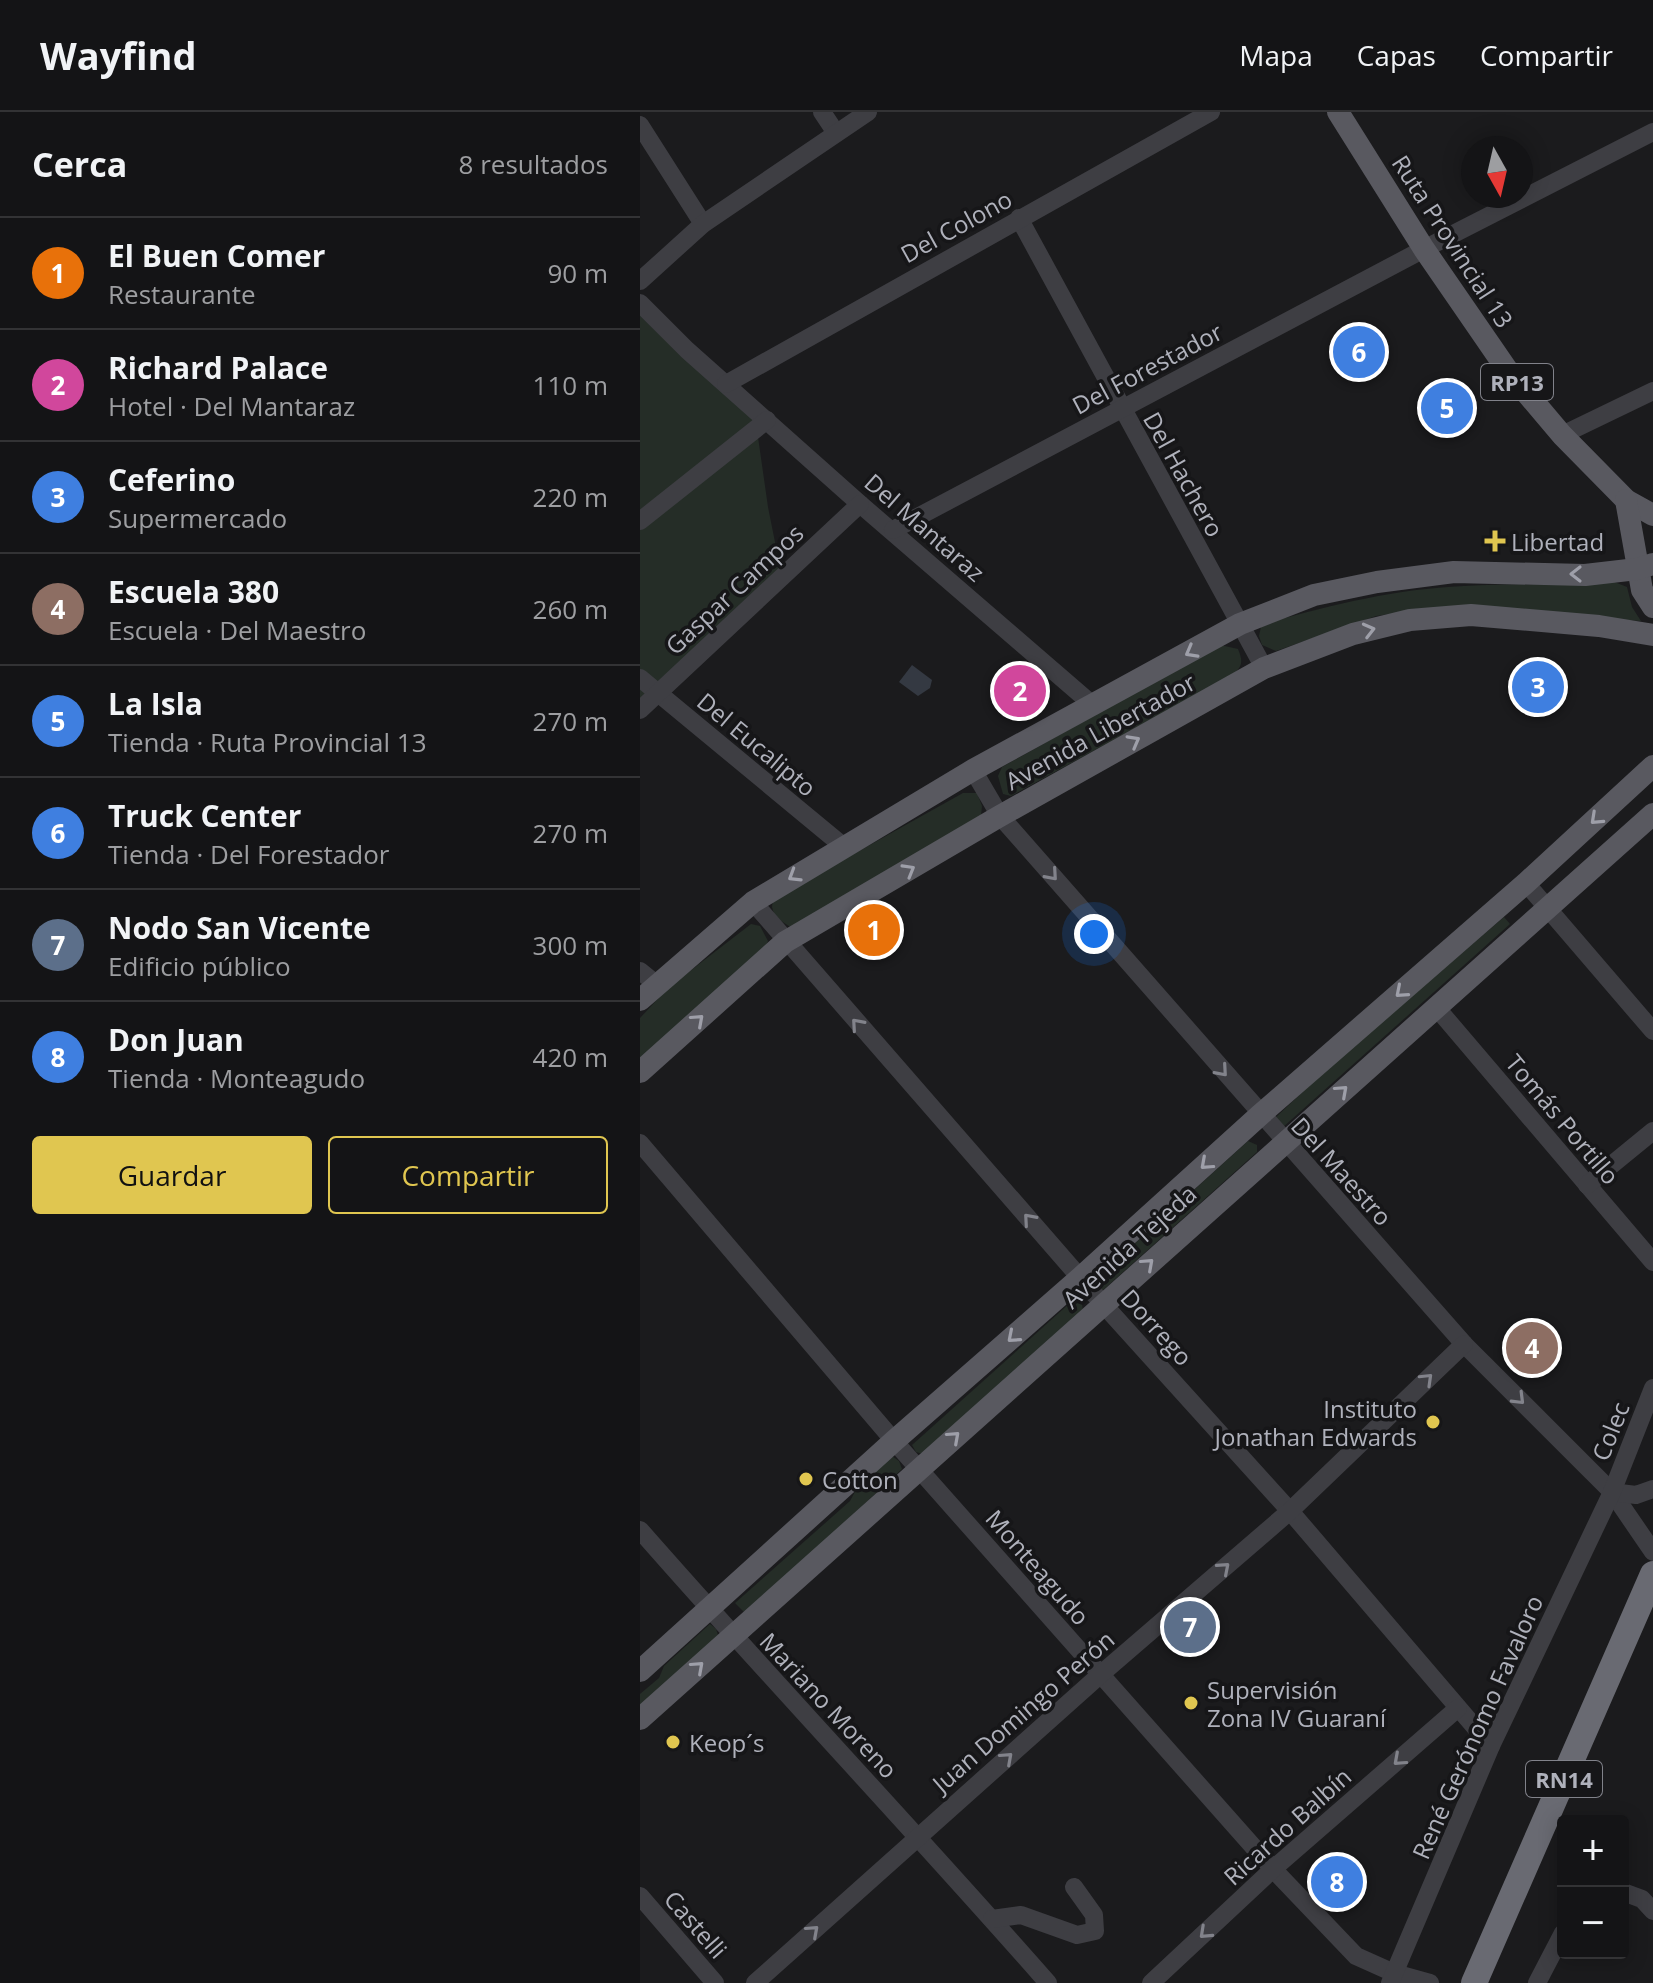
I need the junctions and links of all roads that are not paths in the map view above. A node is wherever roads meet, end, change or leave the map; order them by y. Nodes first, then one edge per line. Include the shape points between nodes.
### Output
1 (822, 112) edge
2 (868, 112) edge
3 (1211, 112) edge
4 (1338, 112) edge
5 (640, 125) edge
6 (1653, 132) edge
7 (836, 133) junction
8 (1019, 218) junction
9 (703, 224) junction
10 (1424, 249) junction
11 (640, 281) edge
12 (640, 303) edge
13 (726, 384) junction
14 (1653, 391) edge
15 (1121, 409) junction
16 (767, 420) junction
17 (1562, 435) junction
18 (1626, 500) junction
19 (860, 504) junction
20 (1653, 515) edge
21 (640, 521) edge
22 (893, 530) junction
23 (1645, 566) edge
24 (1653, 607) edge
25 (1240, 624) junction
26 (1653, 635) edge
27 (1264, 668) junction
28 (640, 678) edge
29 (658, 693) junction
30 (1094, 706) junction
31 (640, 710) edge
32 (1653, 766) edge
33 (973, 770) junction
34 (1653, 814) edge
35 (1000, 816) junction
36 (843, 846) junction
37 (1526, 883) junction
38 (753, 902) junction
39 (1547, 908) junction
40 (785, 942) junction
41 (648, 977) edge
42 (640, 1000) edge
43 (1436, 1007) junction
44 (1653, 1031) edge
45 (640, 1072) edge
46 (1260, 1115) junction
47 (1653, 1131) edge
48 (1284, 1142) junction
49 (640, 1143) edge
50 (1587, 1185) junction
51 (1653, 1262) edge
52 (1080, 1278) junction
53 (1103, 1304) junction
54 (1464, 1344) junction
55 (1653, 1388) edge
56 (894, 1441) junction
57 (920, 1468) junction
58 (1653, 1489) edge
59 (1612, 1492) junction
60 (1290, 1511) junction
61 (640, 1530) edge
62 (1653, 1552) edge
63 (1653, 1574) edge
64 (709, 1609) junction
65 (732, 1636) junction
66 (640, 1671) edge
67 (1101, 1674) junction
68 (1458, 1708) junction
69 (640, 1719) edge
70 (1491, 1746) junction
71 (919, 1836) junction
72 (1273, 1869) junction
73 (1074, 1887) dead end
74 (1629, 1894) edge
75 (640, 1896) edge
76 (1649, 1900) edge
77 (992, 1919) junction
78 (1557, 1945) edge
79 (1392, 1978) edge
80 (715, 1983) edge
81 (755, 1983) edge
82 (1048, 1983) edge
83 (1151, 1983) edge
84 (1430, 1983) edge
85 (1474, 1983) edge
86 (1537, 1983) edge

1 - 7 street
2 - 7 street
3 - 8 street, Del Colono
4 - 10 main road, Ruta Provincial 13 / RP13
5 - 9 street
6 - 10 street, Del Forestador
7 - 9 street
8 - 13 street, Del Colono
8 - 15 street, Del Hachero
9 - 11 street
10 - 15 street, Del Forestador
10 - 17 main road, Ruta Provincial 13 / RP13 via 1508,371
12 - 13 street, Del Mantaraz
13 - 16 street, Del Mantaraz
14 - 17 street
15 - 22 street, Del Forestador
15 - 25 street, Del Hachero
16 - 19 street, Del Mantaraz
16 - 21 street
17 - 18 main road, Ruta Provincial 13 / RP13
18 - 20 main road, Ruta Provincial 13 / RP13
18 - 23 main road
19 - 22 street, Del Mantaraz
19 - 29 street, Gaspar Campos
22 - 30 street, Del Mantaraz
23 - 24 main road via 1642,590
23 -> 25 main road, Avenida Libertador via 1585,575 1454,572 1377,582 1314,595
25 - 27 street, Del Hachero
25 -> 30 main road, Avenida Libertador
27 -> 26 main road, Avenida Libertador via 1353,634 1410,620 1471,615
35 -> 27 main road, Avenida Libertador
28 - 29 street, Del Eucalipto
29 - 31 street, Gaspar Campos
29 - 36 street, Del Eucalipto
30 - 33 main road, Avenida Libertador
32 -> 37 main road, Avenida Tejeda
33 - 35 street, Del Maestro
33 - 36 main road, Avenida Libertador
34 - 39 main road, Avenida Tejeda
40 -> 35 main road, Avenida Libertador
35 -> 46 street, Del Maestro
36 -> 38 main road, Avenida Libertador
37 - 39 street
37 -> 46 main road, Avenida Tejeda
38 - 40 street, Dorrego
38 - 41 main road, Avenida Libertador
39 - 43 main road, Avenida Tejeda
39 - 44 street
45 -> 40 main road, Avenida Libertador
52 -> 40 street, Dorrego
41 - 42 main road, Avenida Libertador
48 -> 43 main road, Avenida Tejeda
43 - 50 street, Tomás Portillo
46 - 48 street, Del Maestro
46 -> 52 main road, Avenida Tejeda
47 - 50 street
53 -> 48 main road, Avenida Tejeda
48 - 54 street, Del Maestro
49 - 56 street, Monteagudo
50 - 51 street, Tomás Portillo
52 - 53 street, Dorrego
52 -> 56 main road, Avenida Tejeda
57 -> 53 main road, Avenida Tejeda
53 - 60 street, Dorrego
54 -> 59 street, Del Maestro
60 -> 54 street, Juan Domingo Perón
55 - 59 street, Colec
56 - 57 street, Monteagudo
56 - 64 main road, Avenida Tejeda
57 - 65 main road, Avenida Tejeda
57 - 67 street, Monteagudo
58 - 59 street via 1636,1495
59 - 62 street, Del Maestro
59 - 70 street, René Gerónomo Favaloro
67 -> 60 street, Juan Domingo Perón
60 - 68 street, Dorrego
61 - 64 street, Mariano Moreno
63 - 85 highway, RN14
64 - 65 street, Mariano Moreno
64 - 66 main road, Avenida Tejeda
69 -> 65 main road, Avenida Tejeda
65 - 71 street, Mariano Moreno
71 -> 67 street, Juan Domingo Perón
67 - 72 street, Monteagudo
68 - 70 street, Dorrego
68 -> 72 street, Ricardo Balbín
70 - 79 street, René Gerónomo Favaloro
71 - 77 street, Mariano Moreno
81 -> 71 street, Juan Domingo Perón
72 - 79 street, Monteagudo via 1356,1956
72 -> 83 street, Ricardo Balbín
73 - 77 street via 1094,1915 1095,1931 1077,1935 1021,1915
74 - 76 street
75 - 80 street, Castelli
77 - 82 street, Mariano Moreno
78 - 86 street
79 - 84 street, Monteagudo

